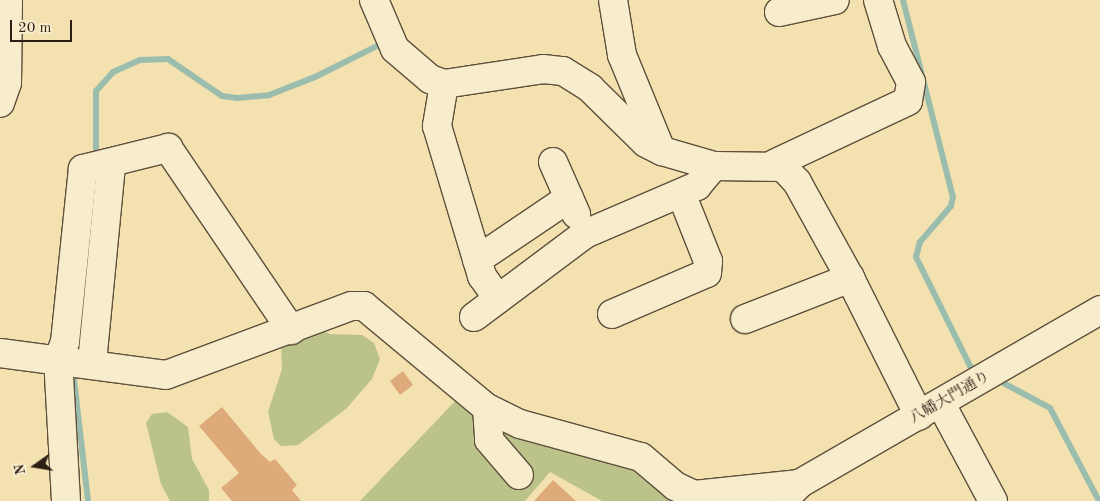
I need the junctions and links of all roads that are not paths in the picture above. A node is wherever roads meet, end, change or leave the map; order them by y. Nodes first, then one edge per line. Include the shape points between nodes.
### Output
1 (8, 0) edge
2 (374, 0) edge
3 (613, 0) edge
4 (835, 0) edge
5 (878, 0) edge
6 (779, 12) dead end
7 (444, 84) junction
8 (0, 103) edge
9 (662, 151) junction
10 (554, 162) dead end
11 (774, 164) junction
12 (111, 165) junction
13 (714, 166) junction
14 (681, 193) junction
15 (569, 198) junction
16 (585, 234) junction
17 (477, 260) junction
18 (850, 278) junction
19 (498, 299) junction
20 (1100, 310) edge
21 (612, 314) dead end
22 (474, 317) dead end
23 (745, 319) dead end
24 (292, 330) junction
25 (0, 353) edge
26 (58, 360) junction
27 (92, 363) junction
28 (487, 408) junction
29 (930, 410) junction
30 (519, 475) dead end
31 (791, 493) edge
32 (66, 501) edge
33 (993, 501) edge

1 - 8 street via 7,83
2 - 7 street via 395,49 418,72
3 - 9 street via 622,56
4 - 6 street
5 - 11 street via 892,46 911,82 908,102
7 - 9 street via 543,69 563,71 583,83 646,142
7 - 17 street via 437,126
9 - 13 street
10 - 15 street
11 - 13 street
11 - 18 street via 798,182
12 - 24 street via 168,148
12 - 26 street via 83,169 65,342
12 - 27 street
13 - 14 street via 697,186
14 - 16 street
14 - 21 street via 708,261 707,273
15 - 16 street
15 - 17 street
16 - 19 street
17 - 19 street
18 - 23 street
18 - 29 street
19 - 22 street
20 - 29 street, 八幡大門通り
24 - 27 street via 166,375
24 - 28 street via 352,306 364,306
25 - 26 street
26 - 27 street
26 - 32 street
28 - 30 street via 489,440
28 - 31 street via 520,424 641,457 675,486 694,495
29 - 31 street, 八幡大門通り
29 - 33 street

